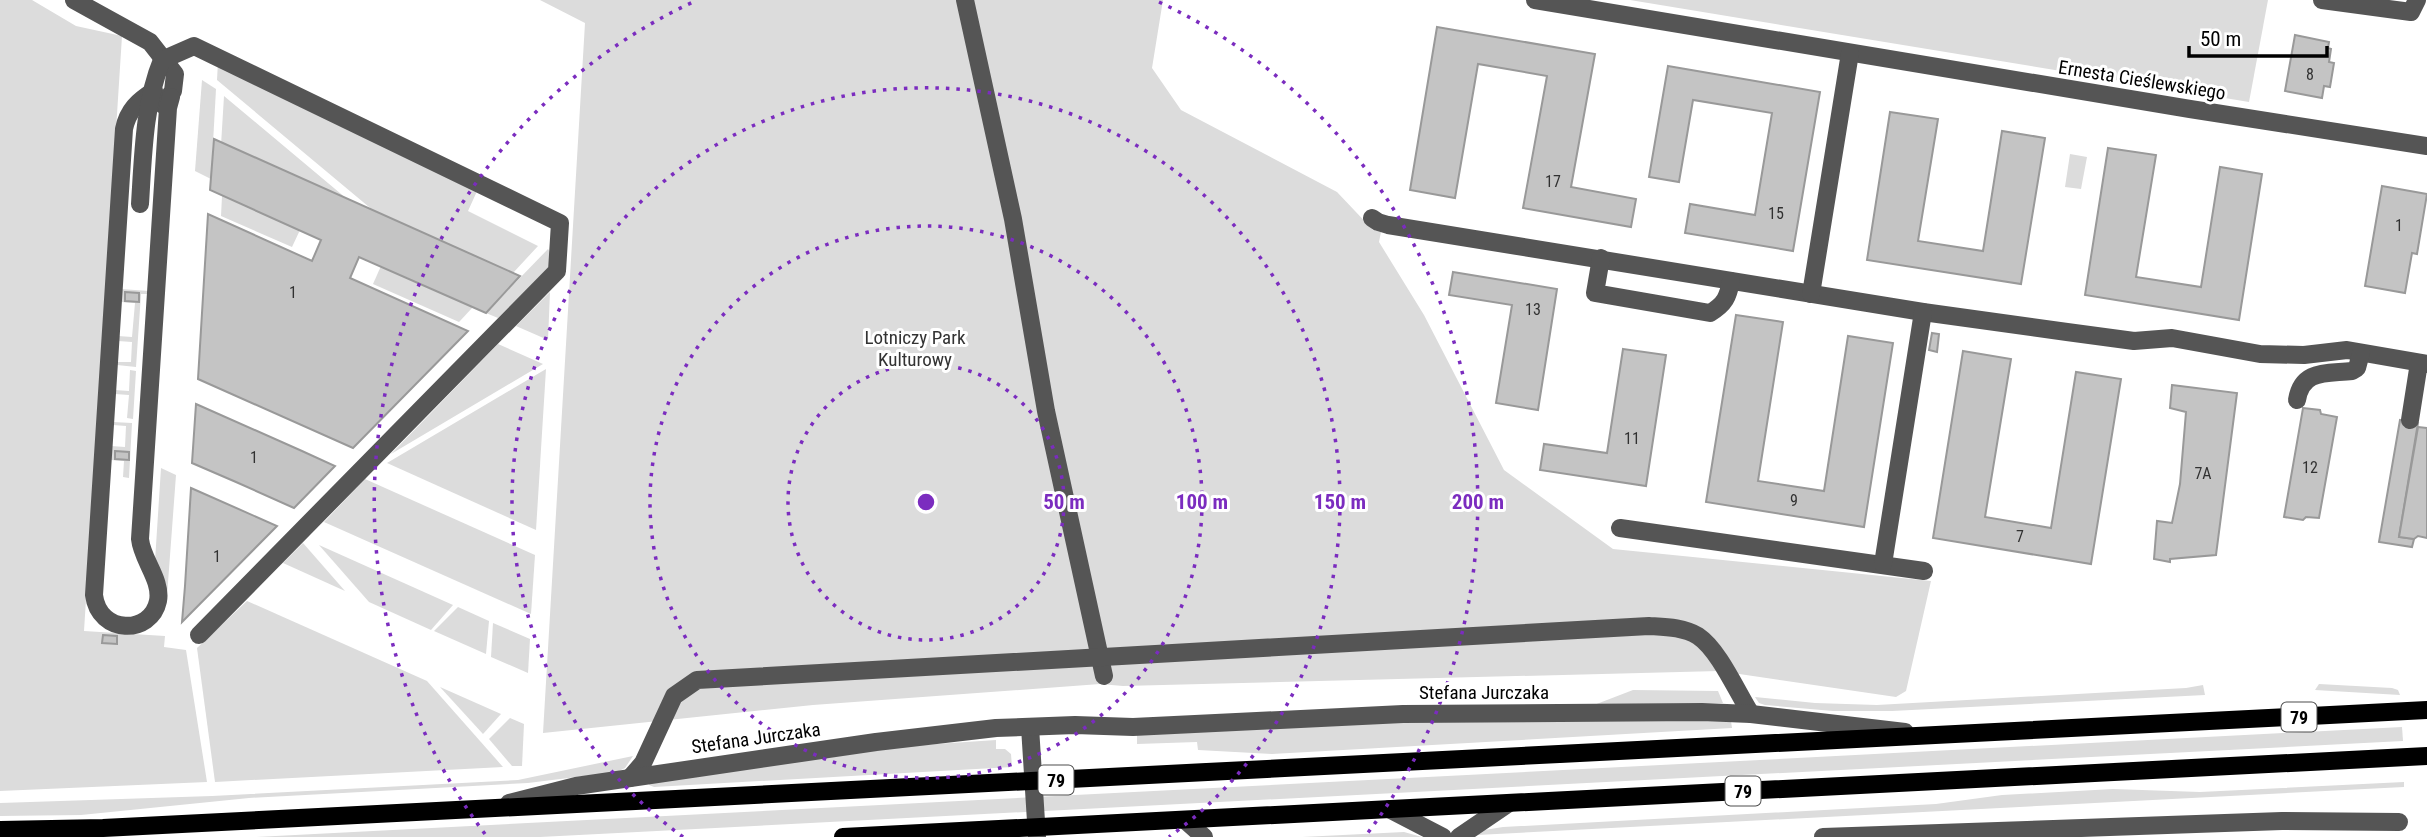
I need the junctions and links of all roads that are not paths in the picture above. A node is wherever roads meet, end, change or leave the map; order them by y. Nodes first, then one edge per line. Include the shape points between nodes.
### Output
1 (74, 0) edge
2 (965, 0) edge
3 (1535, 0) edge
4 (2322, 0) edge
5 (2417, 0) edge
6 (1850, 53) junction
7 (162, 60) junction
8 (162, 94) junction
9 (2427, 146) edge
10 (140, 204) dead end
11 (1372, 218) dead end
12 (1601, 258) junction
13 (1731, 281) junction
14 (1811, 294) junction
15 (1923, 312) junction
16 (2361, 353) junction
17 (2423, 363) edge
18 (2297, 400) dead end
19 (2410, 420) dead end
20 (1620, 528) dead end
21 (1883, 564) junction
22 (1924, 571) dead end
23 (199, 635) dead end
24 (1100, 658) junction
25 (1104, 676) dead end
26 (2427, 710) edge
27 (1751, 714) junction
28 (1031, 732) junction
29 (1936, 735) junction
30 (2427, 756) edge
31 (630, 778) junction
32 (1509, 803) junction
33 (491, 808) junction
34 (1389, 809) junction
35 (1185, 820) junction
36 (2399, 822) dead end
37 (0, 832) edge
38 (919, 835) edge
39 (7, 837) edge
40 (843, 837) edge
41 (1037, 837) edge
42 (1204, 837) edge
43 (1443, 837) edge
44 (1459, 837) edge
45 (1824, 837) edge

1 - 7 street via 150,42
2 - 24 street
3 - 6 street, Ernesta Cieślewskiego
4 - 5 street via 2411,12
6 - 9 street, Ernesta Cieślewskiego
6 - 14 street
7 - 8 street via 157,73
7 - 23 street via 194,46 560,223 557,271
8 - 8 street via 135,105 124,129 94,595 104,619 120,625 144,620 158,599 140,539 168,108
8 - 10 street via 145,131
11 - 12 street via 1388,225
12 - 13 street
12 - 13 street via 1595,293 1710,313 1727,299
13 - 14 street
14 - 15 street
15 - 16 street via 2134,341 2172,338 2260,354
15 - 21 street
16 - 17 street
16 - 18 street via 2352,371 2310,376 2299,388
17 - 19 street
20 - 21 street
21 - 22 street
24 - 25 street
24 - 27 street via 1667,627 1699,637 1712,650
24 - 31 street via 697,680 674,696 643,763
26 - 29 main road, 79
27 - 28 street, Stefana Jurczaka via 1403,713 1127,727 1075,725
27 - 29 street, Stefana Jurczaka
28 - 31 street, Stefana Jurczaka via 996,728
28 - 41 street
29 - 33 main road, 79
30 - 32 main road, 79
31 - 33 street, Stefana Jurczaka via 576,786
32 - 34 main road, 79
32 - 44 street
33 - 37 main road, 79
34 - 35 main road, 79
34 - 43 street
35 - 38 main road, 79
35 - 42 street
36 - 45 street via 2282,821
37 - 39 street
38 - 40 main road, 79

